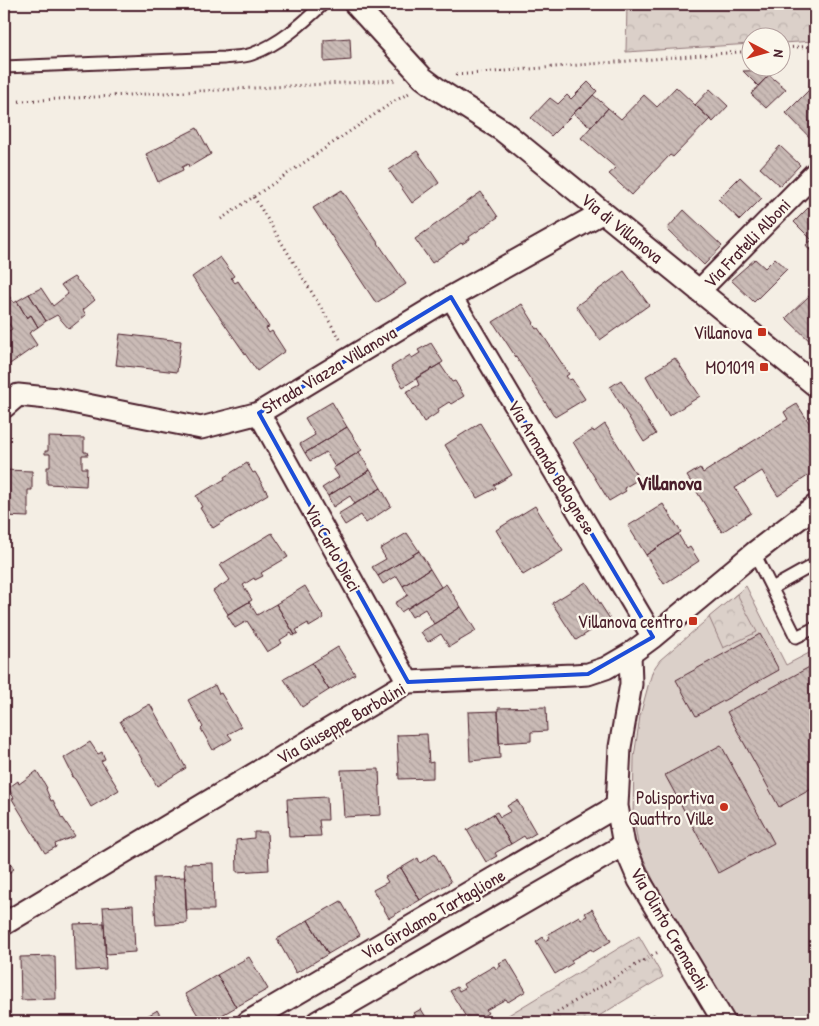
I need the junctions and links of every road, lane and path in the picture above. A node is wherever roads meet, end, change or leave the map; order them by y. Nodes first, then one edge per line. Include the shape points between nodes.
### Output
1 (323, 4) edge
2 (355, 4) edge
3 (815, 46) edge
4 (792, 47) edge
5 (742, 52) edge
6 (4, 67) edge
7 (426, 80) junction
8 (4, 102) edge
9 (815, 173) edge
10 (254, 197) junction
11 (603, 212) junction
12 (220, 219) dead end
13 (699, 291) junction
14 (451, 297) junction
15 (352, 358) junction
16 (815, 385) edge
17 (4, 407) edge
18 (258, 413) junction
19 (815, 506) edge
20 (754, 554) junction
21 (815, 564) edge
22 (772, 588) junction
23 (815, 628) edge
24 (653, 636) junction
25 (630, 654) junction
26 (408, 682) junction
27 (617, 806) junction
28 (624, 845) junction
29 (4, 924) edge
30 (676, 941) junction
31 (248, 1022) edge
32 (317, 1022) edge
33 (540, 1022) edge
34 (724, 1022) edge

1 - 6 lane via 300,27 251,55
2 - 7 street, Via di Villanova
3 - 4 path
5 - 7 path
7 - 8 path
7 - 10 path
7 - 11 street, Via di Villanova via 503,131
9 - 13 street, Via Fratelli Alboni
10 - 12 path
10 - 15 path
11 - 13 street, Via di Villanova
11 - 14 street, Strada Viazza Villanova
13 - 16 street, Via di Villanova
14 - 15 street, Strada Viazza Villanova
14 - 24 street, Via Armando Bolognese
15 - 18 street, Strada Viazza Villanova
17 - 18 street, Strada Viazza Villanova via 18,395 56,399 201,428
18 - 26 street, Via Carlo Dieci
19 - 20 street, Via Giuseppe Barbolini
20 - 22 lane
20 - 24 street, Via Giuseppe Barbolini
21 - 22 lane
22 - 23 lane via 796,637
24 - 25 street, Via Giuseppe Barbolini
25 - 26 street, Via Giuseppe Barbolini via 588,674
25 - 27 street, Via Olinto Cremaschi via 631,684 620,747
26 - 29 street, Via Giuseppe Barbolini
27 - 28 street, Via Olinto Cremaschi
27 - 31 street, Via Girolamo Tartaglione
28 - 30 street, Via Olinto Cremaschi via 639,880
28 - 32 street, Via Girolamo Tartaglione
30 - 33 path
30 - 34 street, Via Olinto Cremaschi

